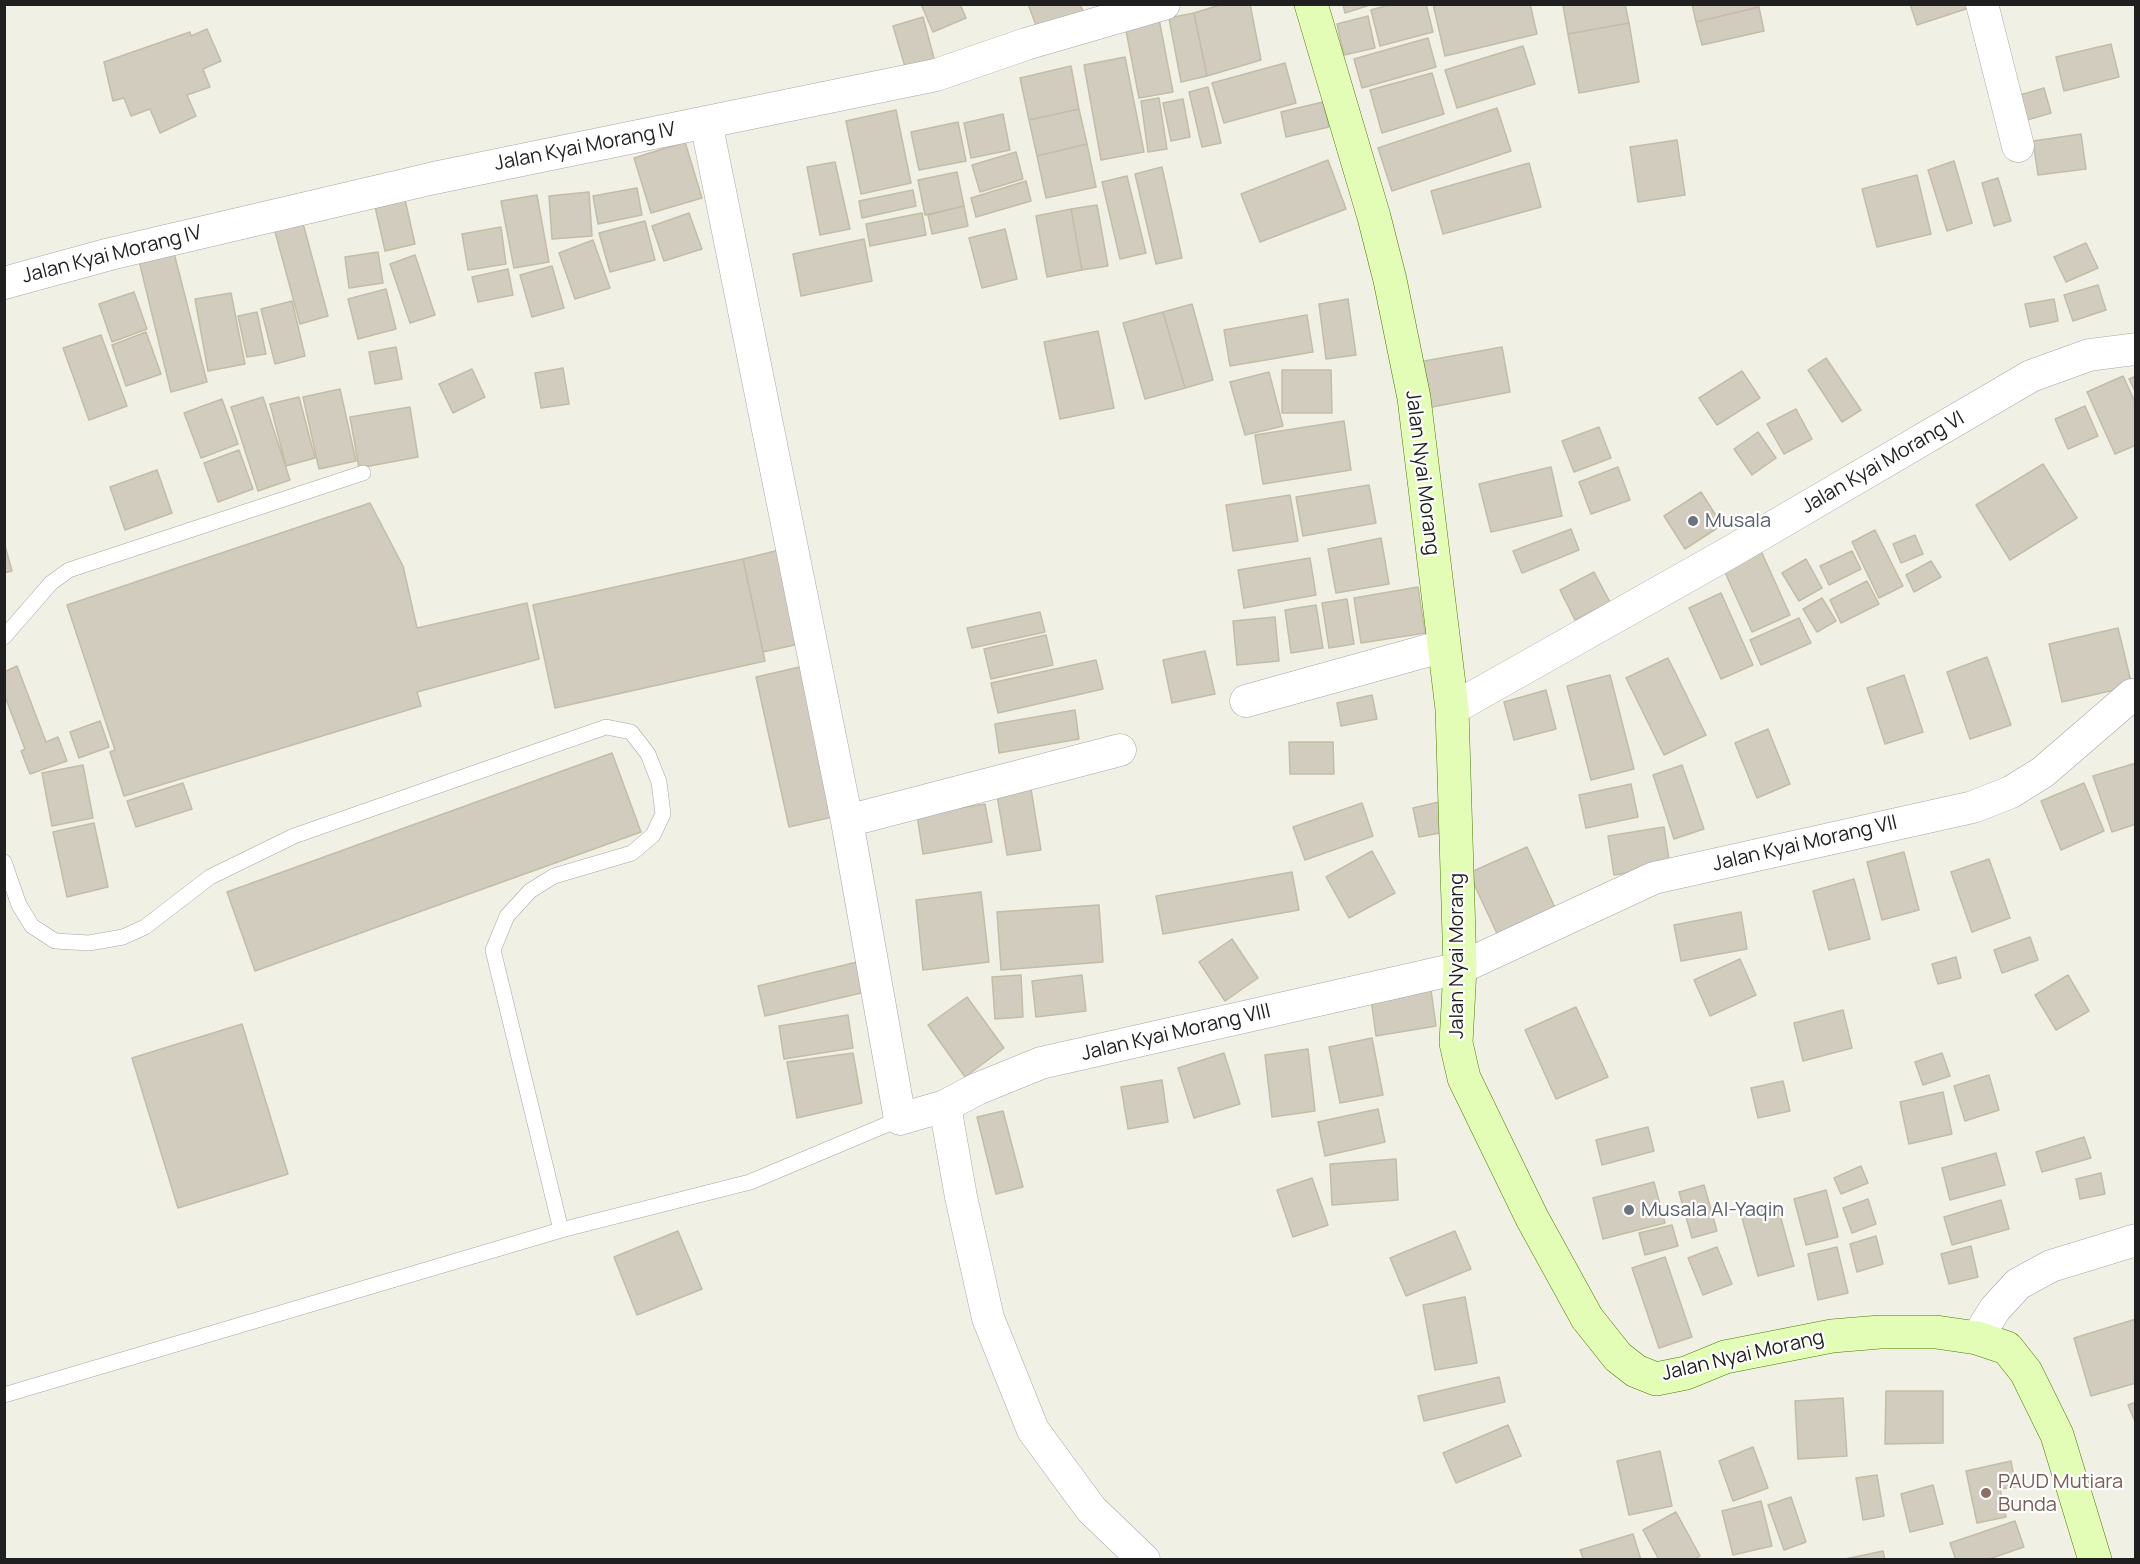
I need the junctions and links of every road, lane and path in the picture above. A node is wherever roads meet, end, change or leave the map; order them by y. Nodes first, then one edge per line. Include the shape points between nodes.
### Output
1 (1164, 4) edge
2 (1311, 4) edge
3 (1982, 4) edge
4 (709, 122) junction
5 (2018, 146) dead end
6 (4, 283) edge
7 (2136, 349) edge
8 (363, 473) dead end
9 (4, 638) edge
10 (1444, 646) junction
11 (2134, 694) edge
12 (1246, 701) dead end
13 (1452, 710) junction
14 (1120, 750) dead end
15 (865, 817) junction
16 (4, 862) edge
17 (1460, 968) junction
18 (927, 1112) junction
19 (561, 1230) junction
20 (2136, 1240) edge
21 (1977, 1338) junction
22 (4, 1395) edge
23 (1144, 1560) edge
24 (2095, 1560) edge

1 - 4 street, Jalan Kyai Morang IV via 936,75
2 - 10 street, Jalan Nyai Morang via 1390,280 1414,398
3 - 5 street
4 - 6 street, Jalan Kyai Morang IV via 434,178 110,254
4 - 15 street
7 - 13 street, Jalan Kyai Morang VI via 2089,355 2031,376
8 - 9 lane via 69,570 51,583
10 - 12 street
10 - 13 street, Jalan Nyai Morang
11 - 17 street, Jalan Kyai Morang VII via 2043,772 2011,792 1973,807 1654,878
13 - 17 street, Jalan Nyai Morang
14 - 15 street
15 - 18 street
16 - 19 lane via 19,905 32,926 55,941 89,943 123,937 145,927 210,877 294,836 606,727 631,732 648,754 659,782 663,814 653,835 632,853 554,876 530,891 507,916 493,950
17 - 18 street, Jalan Kyai Morang VIII via 1041,1063
17 - 21 street, Jalan Nyai Morang via 1456,1043 1464,1078 1532,1218 1587,1318 1618,1357 1636,1371 1656,1379 1686,1373 1725,1357 1832,1335 1936,1332
18 - 19 lane via 750,1182
18 - 23 street via 961,1197 988,1318 1033,1430 1091,1509
19 - 22 lane
20 - 21 street via 2051,1266 2018,1284
21 - 24 street, Jalan Nyai Morang via 2007,1348 2026,1372 2057,1435

